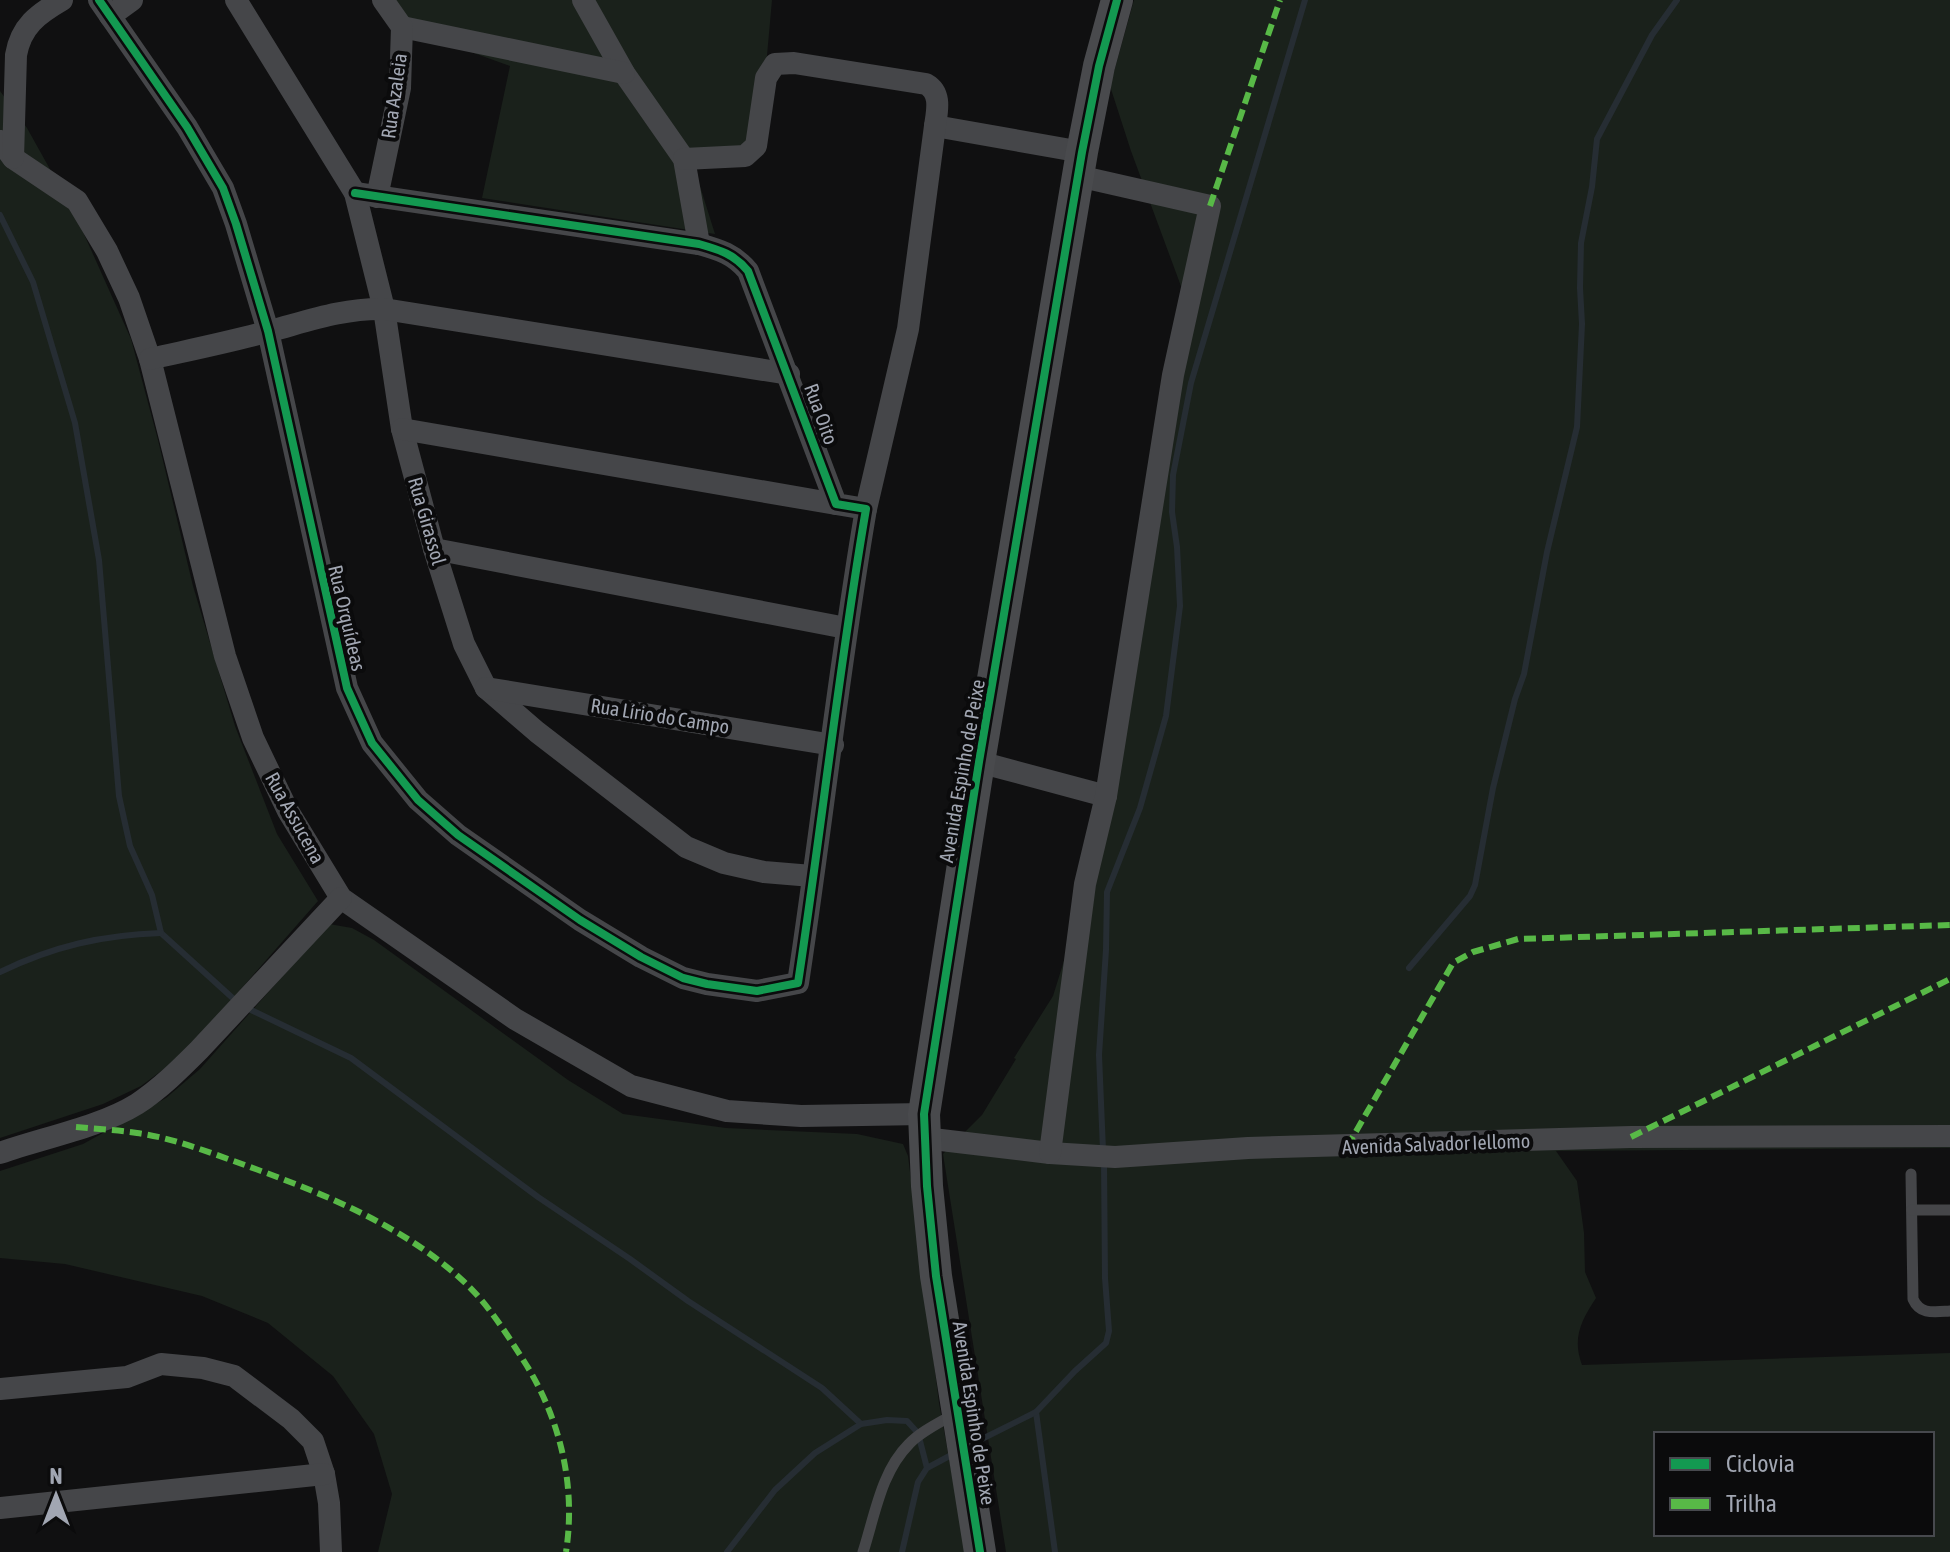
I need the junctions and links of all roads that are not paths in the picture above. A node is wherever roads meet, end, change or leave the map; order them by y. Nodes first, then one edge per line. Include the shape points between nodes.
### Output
1 (62, 0) edge
2 (132, 0) edge
3 (236, 0) edge
4 (383, 0) edge
5 (583, 0) edge
6 (1117, 0) edge
7 (105, 8) edge
8 (402, 27) junction
9 (624, 73) junction
10 (935, 126) junction
11 (7, 150) edge
12 (684, 159) junction
13 (1080, 164) junction
14 (366, 195) junction
15 (699, 244) junction
16 (384, 309) junction
17 (268, 331) junction
18 (150, 359) junction
19 (789, 374) junction
20 (402, 429) junction
21 (836, 504) junction
22 (866, 509) junction
23 (434, 549) junction
24 (846, 628) junction
25 (486, 688) junction
26 (833, 745) junction
27 (979, 762) junction
28 (1106, 796) junction
29 (812, 876) junction
30 (341, 898) junction
31 (924, 1126) junction
32 (1950, 1136) edge
33 (0, 1153) edge
34 (1050, 1153) junction
35 (1911, 1174) dead end
36 (1912, 1210) junction
37 (1950, 1210) edge
38 (1950, 1311) edge
39 (0, 1389) edge
40 (958, 1412) junction
41 (324, 1474) junction
42 (0, 1508) edge
43 (331, 1552) edge
44 (863, 1552) edge
45 (980, 1552) edge

1 - 11 street via 27,24 19,39
2 - 7 street
3 - 14 street, Rua Girassol
4 - 8 street, Rua Azaleia
5 - 9 street
6 - 13 street, Avenida Espinho de Peixe
7 - 17 street, Rua Orquídeas via 223,188
8 - 9 street
8 - 14 street, Rua Azaleia via 400,88
9 - 12 street
10 - 12 street via 938,100 926,84 775,64 766,78 753,151 745,156
10 - 13 street
10 - 22 street via 908,329
11 - 18 street, Rua Assucena via 77,201 107,251
12 - 15 street
13 - 27 street, Avenida Espinho de Peixe
13 - 28 street via 1210,206 1173,375
14 - 15 street, Rua Oito
14 - 16 street, Rua Girassol
15 - 19 street, Rua Oito via 723,250 748,271
16 - 17 street via 333,313
16 - 19 street
16 - 20 street, Rua Girassol
17 - 18 street
17 - 29 street, Rua Orquídeas via 347,688 372,743 418,800 458,835 641,957 683,978 734,988 757,991 798,983
18 - 30 street, Rua Assucena via 225,656 253,738 288,811
19 - 21 street, Rua Oito
20 - 21 street
20 - 23 street, Rua Girassol
21 - 22 street
22 - 24 street
23 - 24 street
23 - 25 street, Rua Girassol via 464,644
24 - 26 street
25 - 26 street, Rua Lírio do Campo
25 - 29 street, Rua Girassol via 686,847 724,863
26 - 29 street
27 - 28 street
27 - 31 street, Avenida Espinho de Peixe
28 - 34 street via 1085,884
30 - 31 street, Rua Assucena via 515,1019 631,1086 727,1111
30 - 33 street via 199,1050 136,1104
31 - 34 street, Avenida Salvador Iellomo
31 - 40 street, Avenida Espinho de Peixe via 936,1276
32 - 34 street, Avenida Salvador Iellomo via 1631,1137 1115,1157
35 - 36 lane
36 - 37 lane
36 - 38 lane via 1913,1299 1920,1310
39 - 41 street via 127,1377 161,1364 234,1376 313,1441
40 - 44 lane via 911,1441 894,1461
40 - 45 street, Avenida Espinho de Peixe
41 - 42 street
41 - 43 street

